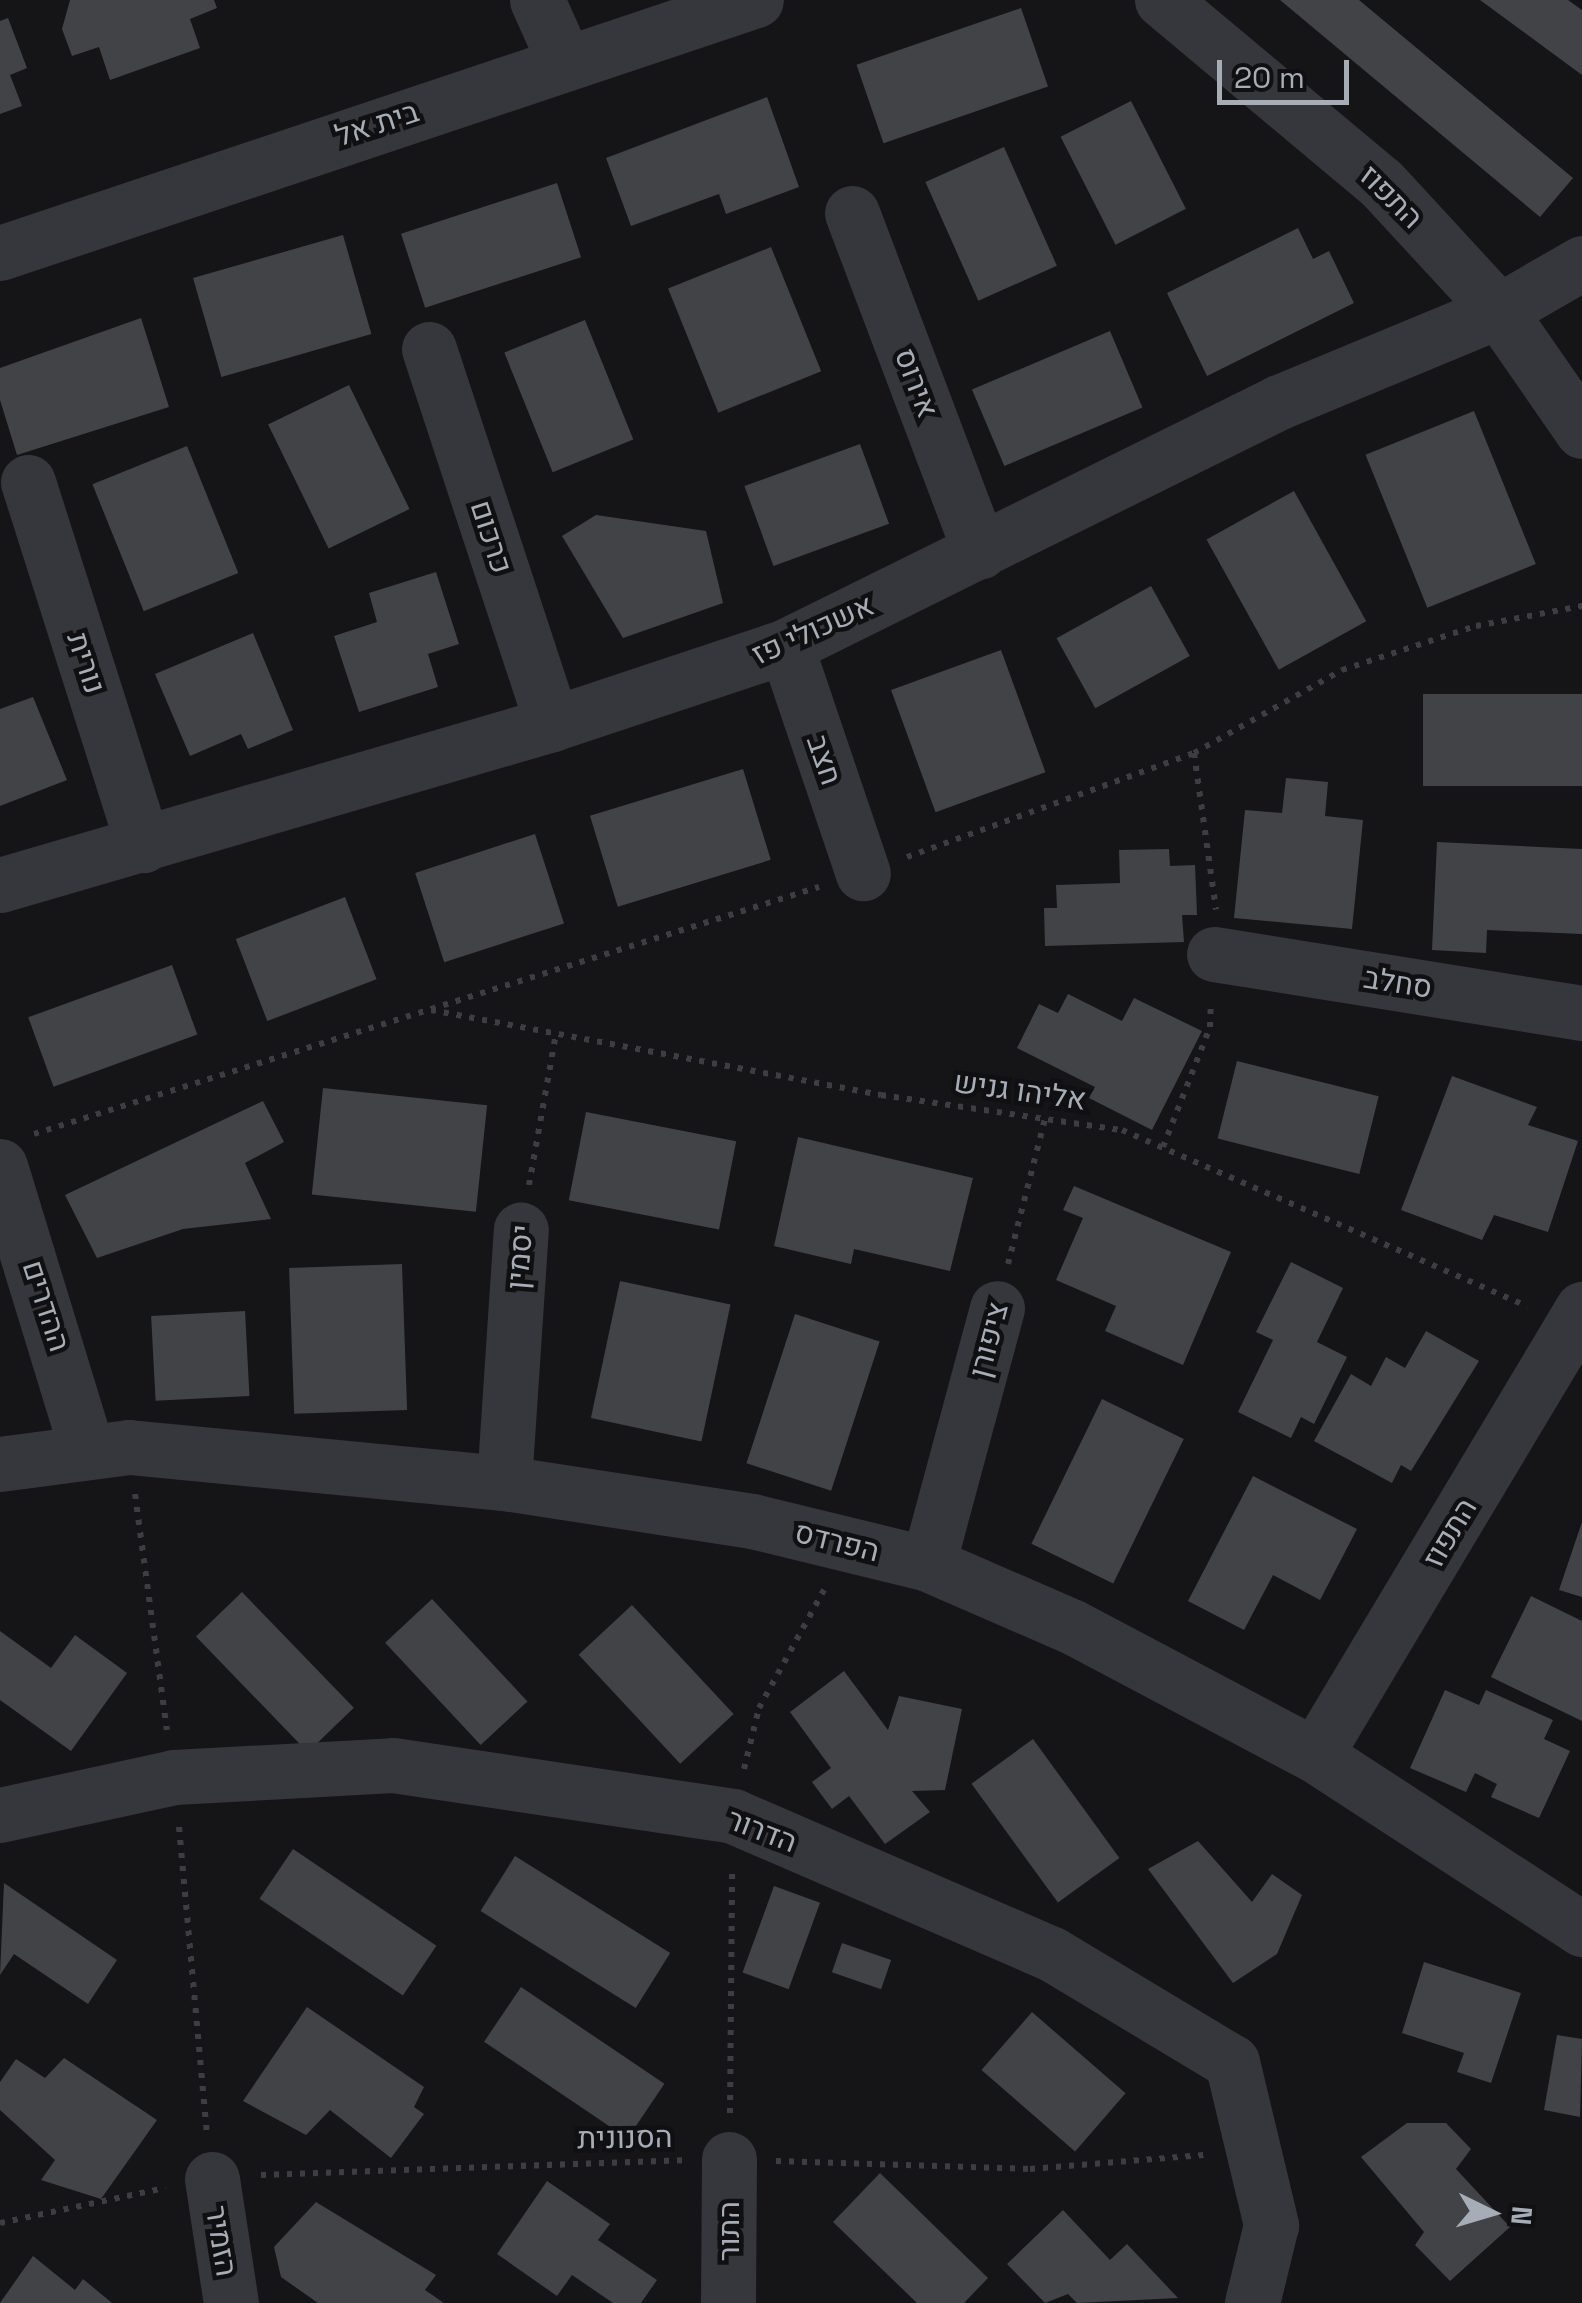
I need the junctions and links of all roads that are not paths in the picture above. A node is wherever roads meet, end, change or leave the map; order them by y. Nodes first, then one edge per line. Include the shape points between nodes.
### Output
1 (537, 0) edge
2 (756, 0) edge
3 (1162, 0) edge
4 (565, 63) junction
5 (852, 214) dead end
6 (0, 253) edge
7 (1582, 263) edge
8 (1499, 311) junction
9 (430, 349) dead end
10 (1582, 431) edge
11 (28, 482) dead end
12 (980, 552) junction
13 (786, 646) junction
14 (552, 724) junction
15 (143, 845) junction
16 (862, 873) road end
17 (0, 885) edge
18 (1214, 954) dead end
19 (1582, 1013) edge
20 (9, 1152) edge
21 (520, 1230) road end
22 (997, 1308) road end
23 (1578, 1317) edge
24 (86, 1448) junction
25 (0, 1464) edge
26 (504, 1484) junction
27 (928, 1564) junction
28 (1316, 1755) junction
29 (0, 1815) edge
30 (1582, 1929) edge
31 (730, 2159) road end
32 (212, 2179) road end
33 (231, 2303) edge
34 (728, 2303) edge
35 (1252, 2303) edge

1 - 4 street
2 - 4 street, בית אל
3 - 8 street, התפוז via 1381,183
4 - 6 street, בית אל
5 - 12 street, אירוס
7 - 8 street, אשכולי פז
8 - 10 street, התפוז
8 - 12 street, אשכולי פז via 1279,402
9 - 14 street, כרכום
11 - 15 street, נורית
12 - 13 street, אשכולי פז
13 - 14 street, אשכולי פז
13 - 16 street, חצב
14 - 15 street, אשכולי פז
15 - 17 street, אשכולי פז
18 - 19 street, סחלב
20 - 24 street, ההדרים
21 - 26 street, יסמין
22 - 27 street, ציפורן
23 - 28 street, התפוז
24 - 25 street, הפרדס
24 - 26 street, הפרדס
26 - 27 street, הפרדס via 752,1522
27 - 28 street, הפרדס via 1074,1627
28 - 30 street, הפרדס
29 - 35 street, הדרור via 174,1777 394,1765 733,1816 1052,1954 1232,2062 1271,2225
31 - 34 street, התור
32 - 33 street, הזמיר

